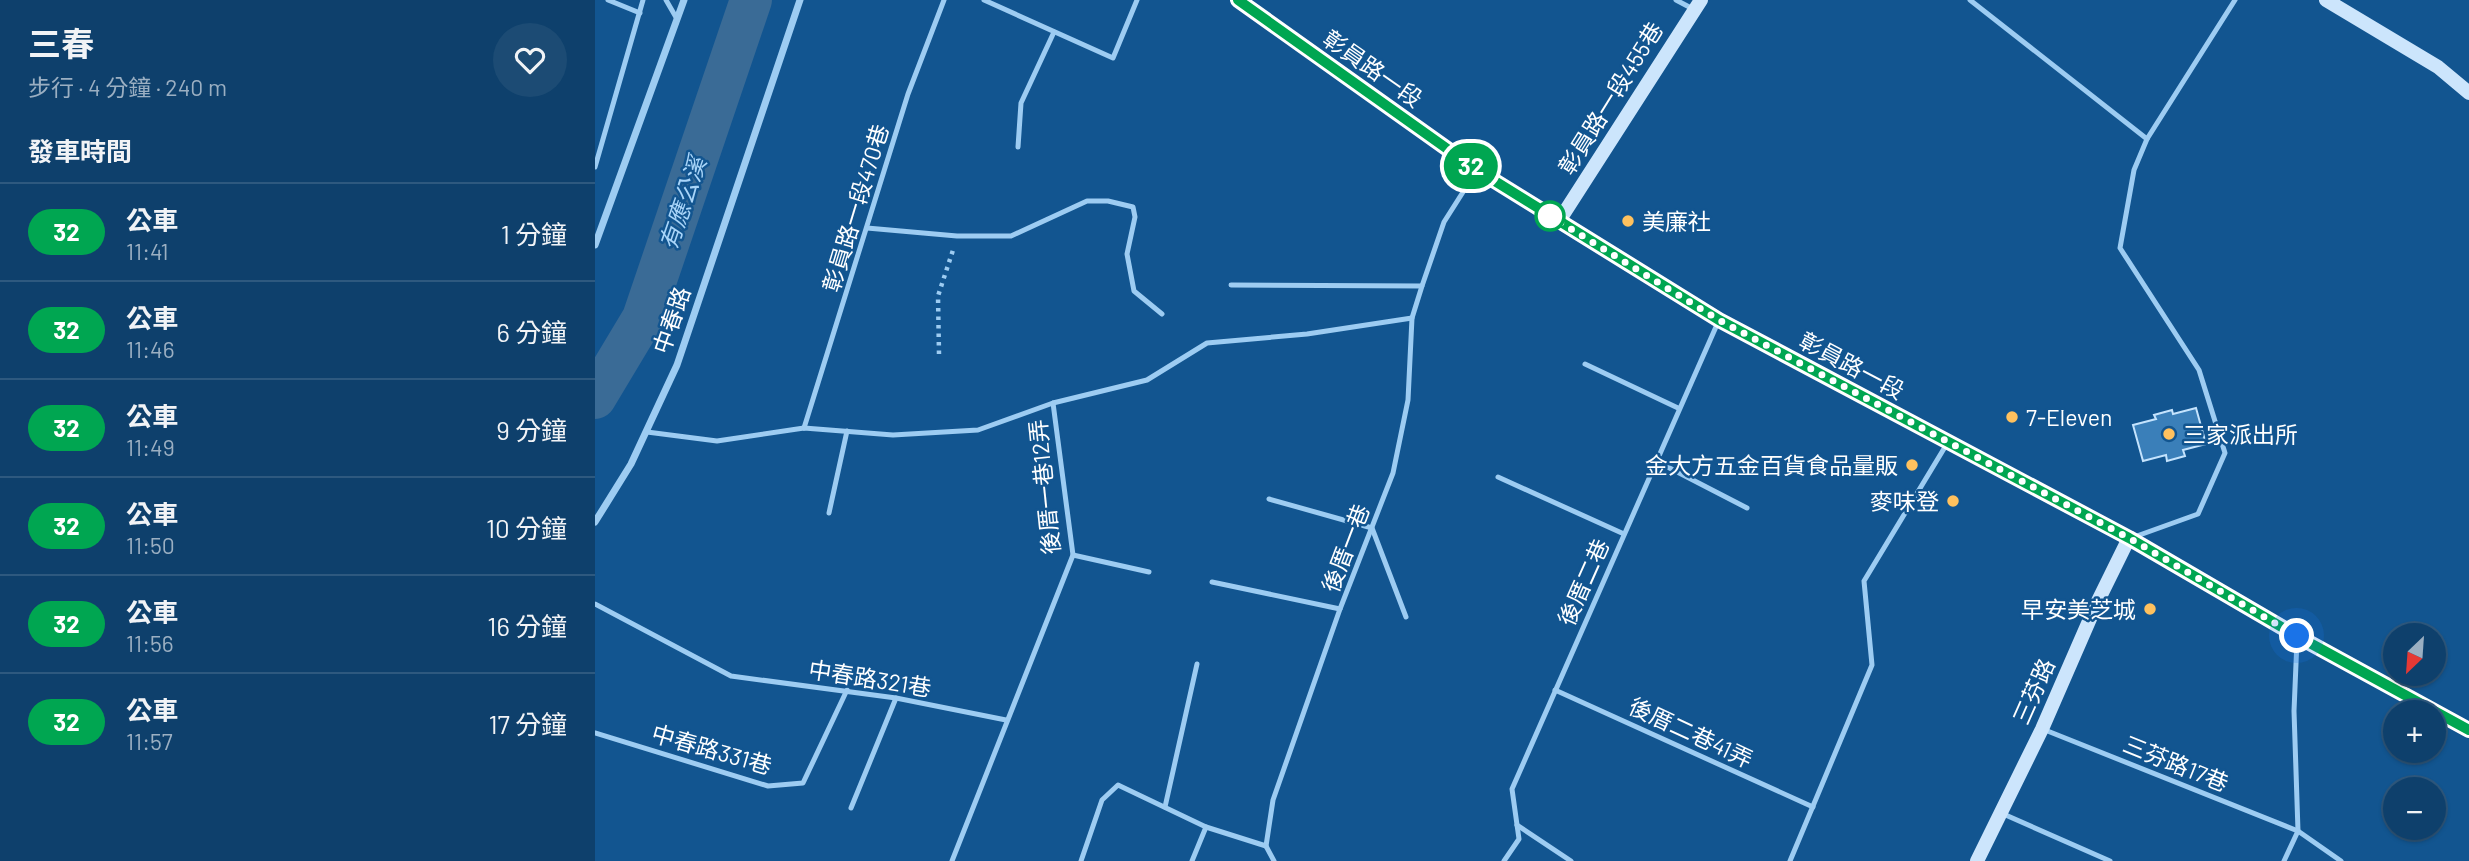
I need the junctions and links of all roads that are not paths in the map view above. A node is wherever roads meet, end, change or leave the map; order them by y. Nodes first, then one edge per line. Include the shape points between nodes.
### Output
1 (608, 0) edge
2 (643, 0) edge
3 (666, 0) edge
4 (684, 0) edge
5 (800, 0) edge
6 (944, 0) edge
7 (983, 0) edge
8 (1137, 0) edge
9 (1238, 0) edge
10 (1676, 0) edge
11 (1970, 0) edge
12 (2235, 0) edge
13 (2326, 0) edge
14 (1697, 4) edge
15 (640, 13) junction
16 (677, 19) junction
17 (1054, 32) junction
18 (2469, 93) edge
19 (2147, 139) junction
20 (1018, 147) dead end
21 (595, 167) edge
22 (1477, 170) junction
23 (1559, 221) junction
24 (867, 228) junction
25 (595, 245) edge
26 (1231, 285) dead end
27 (1422, 286) junction
28 (1162, 314) dead end
29 (1412, 318) junction
30 (1719, 320) junction
31 (1585, 363) dead end
32 (1053, 403) junction
33 (1678, 408) junction
34 (804, 428) junction
35 (847, 431) junction
36 (647, 432) junction
37 (1948, 442) junction
38 (1656, 461) junction
39 (1498, 477) dead end
40 (1269, 499) dead end
41 (1747, 508) dead end
42 (829, 513) dead end
43 (595, 523) edge
44 (1372, 528) junction
45 (1624, 534) junction
46 (2129, 538) junction
47 (1073, 555) junction
48 (1150, 572) dead end
49 (1212, 582) dead end
50 (595, 604) edge
51 (1340, 609) junction
52 (1406, 617) dead end
53 (2297, 636) junction
54 (1197, 664) dead end
55 (847, 690) junction
56 (1555, 690) junction
57 (896, 698) junction
58 (1006, 720) junction
59 (2042, 729) junction
60 (2469, 730) edge
61 (595, 733) edge
62 (1164, 807) junction
63 (1813, 807) junction
64 (851, 808) dead end
65 (2000, 813) junction
66 (1517, 825) junction
67 (1206, 827) junction
68 (2298, 831) junction
69 (1266, 846) junction
70 (952, 861) edge
71 (1081, 861) edge
72 (1192, 861) edge
73 (1274, 861) edge
74 (1504, 861) edge
75 (1571, 861) edge
76 (1790, 861) edge
77 (1977, 861) edge
78 (2110, 861) edge
79 (2284, 861) edge
80 (2341, 861) edge

1 - 15 lane
2 - 15 lane
3 - 16 lane
4 - 16 street
5 - 36 street, 中春路 via 677,365
6 - 24 lane, 彰員路一段470巷 via 908,94
7 - 17 lane
8 - 17 lane via 1113,58
9 - 22 main road, 彰員路一段
10 - 14 lane
11 - 19 lane
12 - 19 lane
13 - 18 main road via 2438,67
14 - 23 main road, 彰員路一段455巷
15 - 21 lane
16 - 25 street
17 - 20 lane via 1021,103
19 - 46 lane via 2134,170 2120,248 2199,370 2225,453 2198,514
22 - 23 main road, 彰員路一段
22 - 27 lane, 後厝一巷 via 1444,222
23 - 30 main road, 彰員路一段
24 - 28 lane via 1011,236 1087,201 1133,207 1136,217 1126,254 1134,291
24 - 34 lane, 彰員路一段470巷
26 - 27 lane
27 - 29 lane, 後厝一巷
29 - 32 lane, 後厝一巷12弄 via 1307,334 1207,342 1147,380
29 - 44 lane, 後厝一巷 via 1408,400 1394,473
30 - 33 lane, 後厝二巷
30 - 37 main road, 彰員路一段
31 - 33 lane
32 - 35 lane via 978,430 893,435
32 - 47 lane, 後厝一巷12弄
33 - 38 lane, 後厝二巷
34 - 35 lane
34 - 36 lane via 717,441
35 - 42 lane
36 - 43 street, 中春路
37 - 46 main road, 彰員路一段
37 - 63 lane via 1864,581 1872,665
38 - 41 lane
38 - 45 lane, 後厝二巷
39 - 45 lane
40 - 44 lane
44 - 51 lane, 後厝一巷
44 - 52 lane
45 - 56 lane, 後厝二巷
46 - 53 main road, 彰員路一段
46 - 59 main road, 三芬路
47 - 48 lane
47 - 58 lane, 後厝一巷12弄
49 - 51 lane
50 - 55 lane, 中春路321巷 via 731,676
51 - 69 lane, 後厝一巷 via 1273,800
53 - 60 main road, 彰員路一段
53 - 68 lane
54 - 62 lane
55 - 57 lane, 中春路321巷
55 - 61 lane, 中春路331巷 via 803,783 768,786
56 - 63 lane, 後厝二巷41弄
56 - 66 lane, 後厝二巷 via 1512,789
57 - 58 lane, 中春路321巷
57 - 64 lane
58 - 70 lane
59 - 65 main road, 三芬路
59 - 68 lane, 三芬路17巷
62 - 67 lane
62 - 71 lane via 1118,785 1102,800
63 - 76 lane
65 - 77 main road, 三芬路
65 - 78 lane
66 - 74 lane, 後厝二巷 via 1519,839
66 - 75 lane
67 - 69 lane
67 - 72 lane
68 - 79 lane
68 - 80 lane, 三芬路17巷
69 - 73 lane

